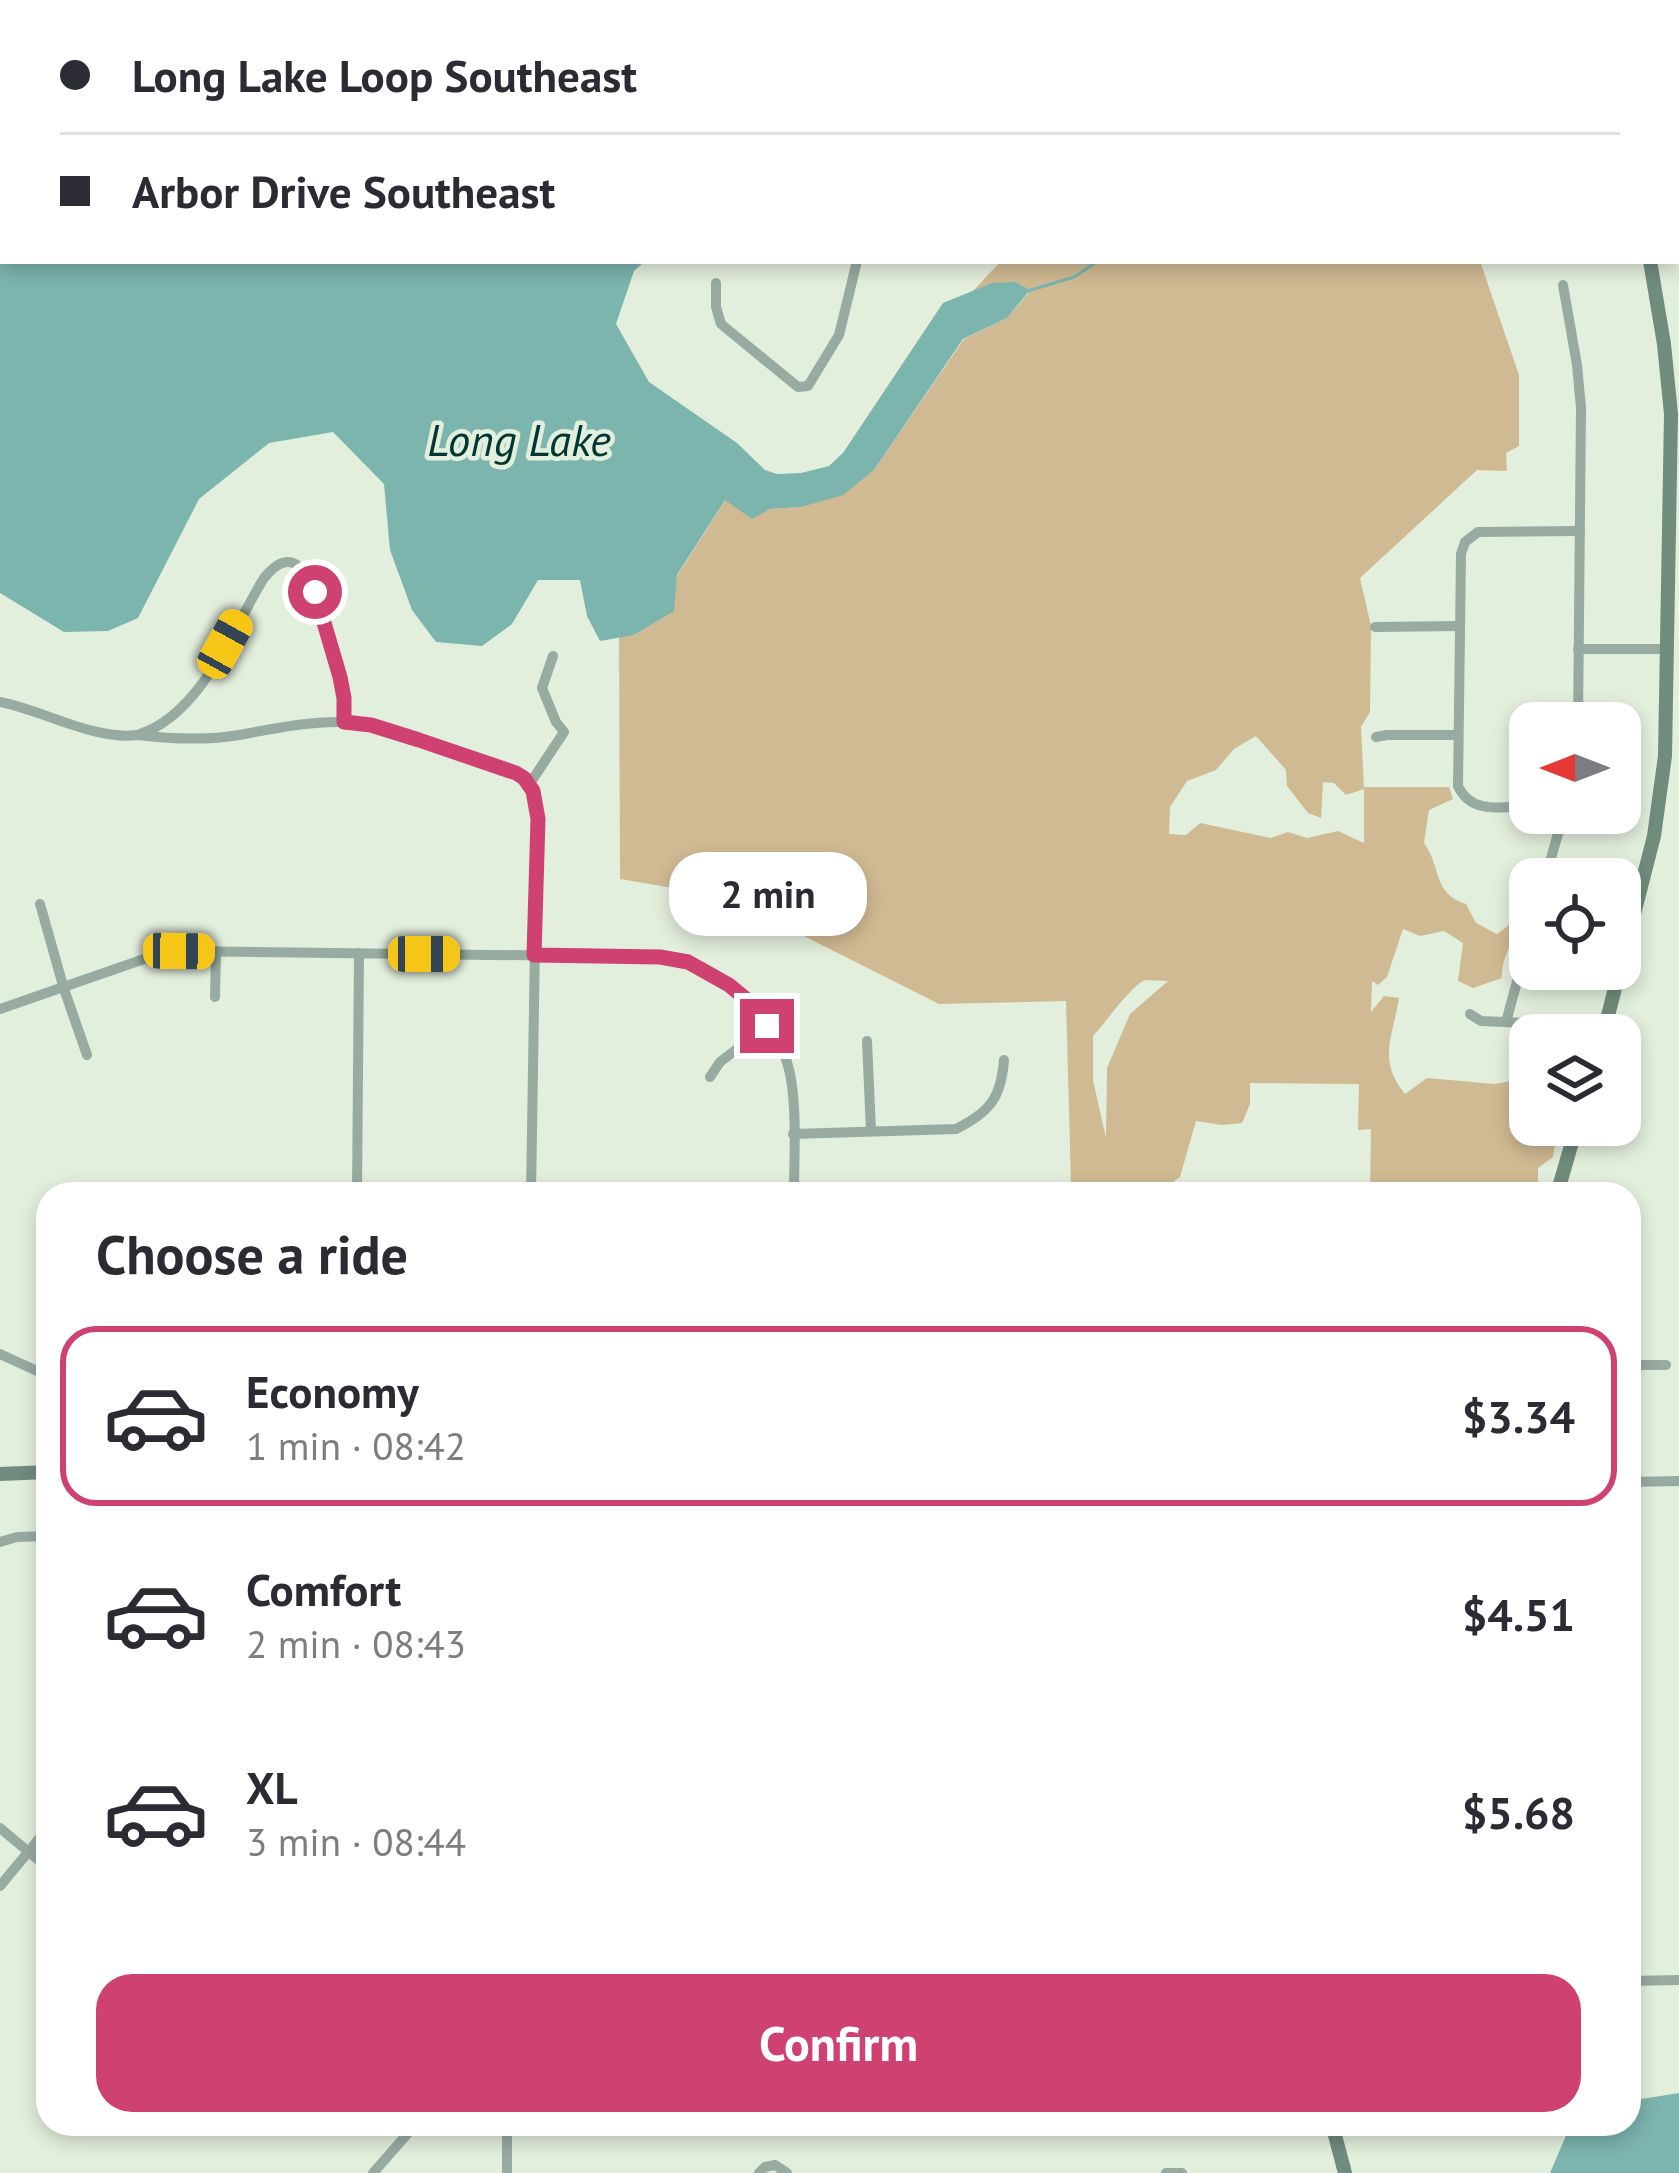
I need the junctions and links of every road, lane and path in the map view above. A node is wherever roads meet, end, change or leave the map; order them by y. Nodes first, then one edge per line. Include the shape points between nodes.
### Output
1 (856, 264) edge
2 (1651, 264) edge
3 (716, 283) dead end
4 (1563, 285) dead end
5 (1580, 531) junction
6 (1673, 625) edge
7 (1460, 626) junction
8 (1375, 627) dead end
9 (1578, 649) junction
10 (1667, 649) junction
11 (553, 656) dead end
12 (0, 702) edge
13 (1578, 702) edge
14 (344, 722) junction
15 (137, 735) junction
16 (1459, 735) junction
17 (1376, 737) dead end
18 (530, 785) junction
19 (1509, 806) edge
20 (40, 904) dead end
21 (216, 952) junction
22 (359, 953) junction
23 (534, 955) junction
24 (64, 989) junction
25 (1515, 990) edge
26 (215, 997) dead end
27 (0, 1010) edge
28 (1470, 1014) dead end
29 (1609, 1014) edge
30 (1506, 1022) junction
31 (1509, 1022) edge
32 (767, 1026) junction
33 (867, 1041) dead end
34 (87, 1055) dead end
35 (1004, 1060) dead end
36 (710, 1077) dead end
37 (871, 1131) junction
38 (794, 1134) junction
39 (1571, 1146) edge
40 (357, 1182) edge
41 (531, 1182) edge
42 (794, 1182) edge
43 (1560, 1182) edge
44 (0, 1354) edge
45 (1641, 1365) edge
46 (1666, 1365) dead end
47 (36, 1370) edge
48 (36, 1472) edge
49 (0, 1474) edge
50 (1679, 1481) edge
51 (1641, 1482) edge
52 (36, 1536) edge
53 (0, 1542) edge
54 (0, 1828) edge
55 (36, 1843) edge
56 (29, 1852) junction
57 (36, 1858) edge
58 (0, 1886) edge
59 (1679, 1980) edge
60 (1641, 1982) edge
61 (405, 2136) edge
62 (507, 2136) edge
63 (1335, 2136) edge
64 (373, 2173) edge
65 (507, 2173) edge
66 (759, 2173) edge
67 (787, 2173) edge
68 (1166, 2173) edge
69 (1182, 2173) edge
70 (1345, 2173) edge

1 - 3 street via 839,334 808,386 798,387 721,324
2 - 6 street via 1671,414
4 - 5 street via 1581,407
5 - 7 street via 1470,537 1461,554
5 - 9 street
6 - 10 street
7 - 8 street
7 - 16 street
9 - 10 street
9 - 13 street
10 - 29 street via 1663,782
11 - 18 street via 542,688 563,732
12 - 15 street
14 - 15 street via 237,736
14 - 15 street via 315,592 304,569 284,563 264,578 181,710
14 - 18 street via 496,766
16 - 17 street
16 - 19 street via 1465,799
18 - 23 street via 538,819
20 - 24 street
21 - 22 street
21 - 24 street via 167,952
21 - 26 street
22 - 23 street
22 - 40 street
23 - 32 street via 688,962 729,985
23 - 41 street
24 - 27 street
24 - 34 street
25 - 30 street
28 - 30 street
30 - 31 street
32 - 36 street
32 - 38 street via 791,1077
33 - 37 street
35 - 37 street via 995,1098 980,1117 956,1129
37 - 38 street
38 - 42 street
39 - 43 street
44 - 47 street
45 - 46 street
48 - 49 street
50 - 51 street
52 - 53 street
54 - 56 street
55 - 56 street
56 - 57 street
56 - 58 street
59 - 60 street
61 - 64 street
62 - 65 street
63 - 70 street
66 - 67 street via 775,2165
68 - 69 street

